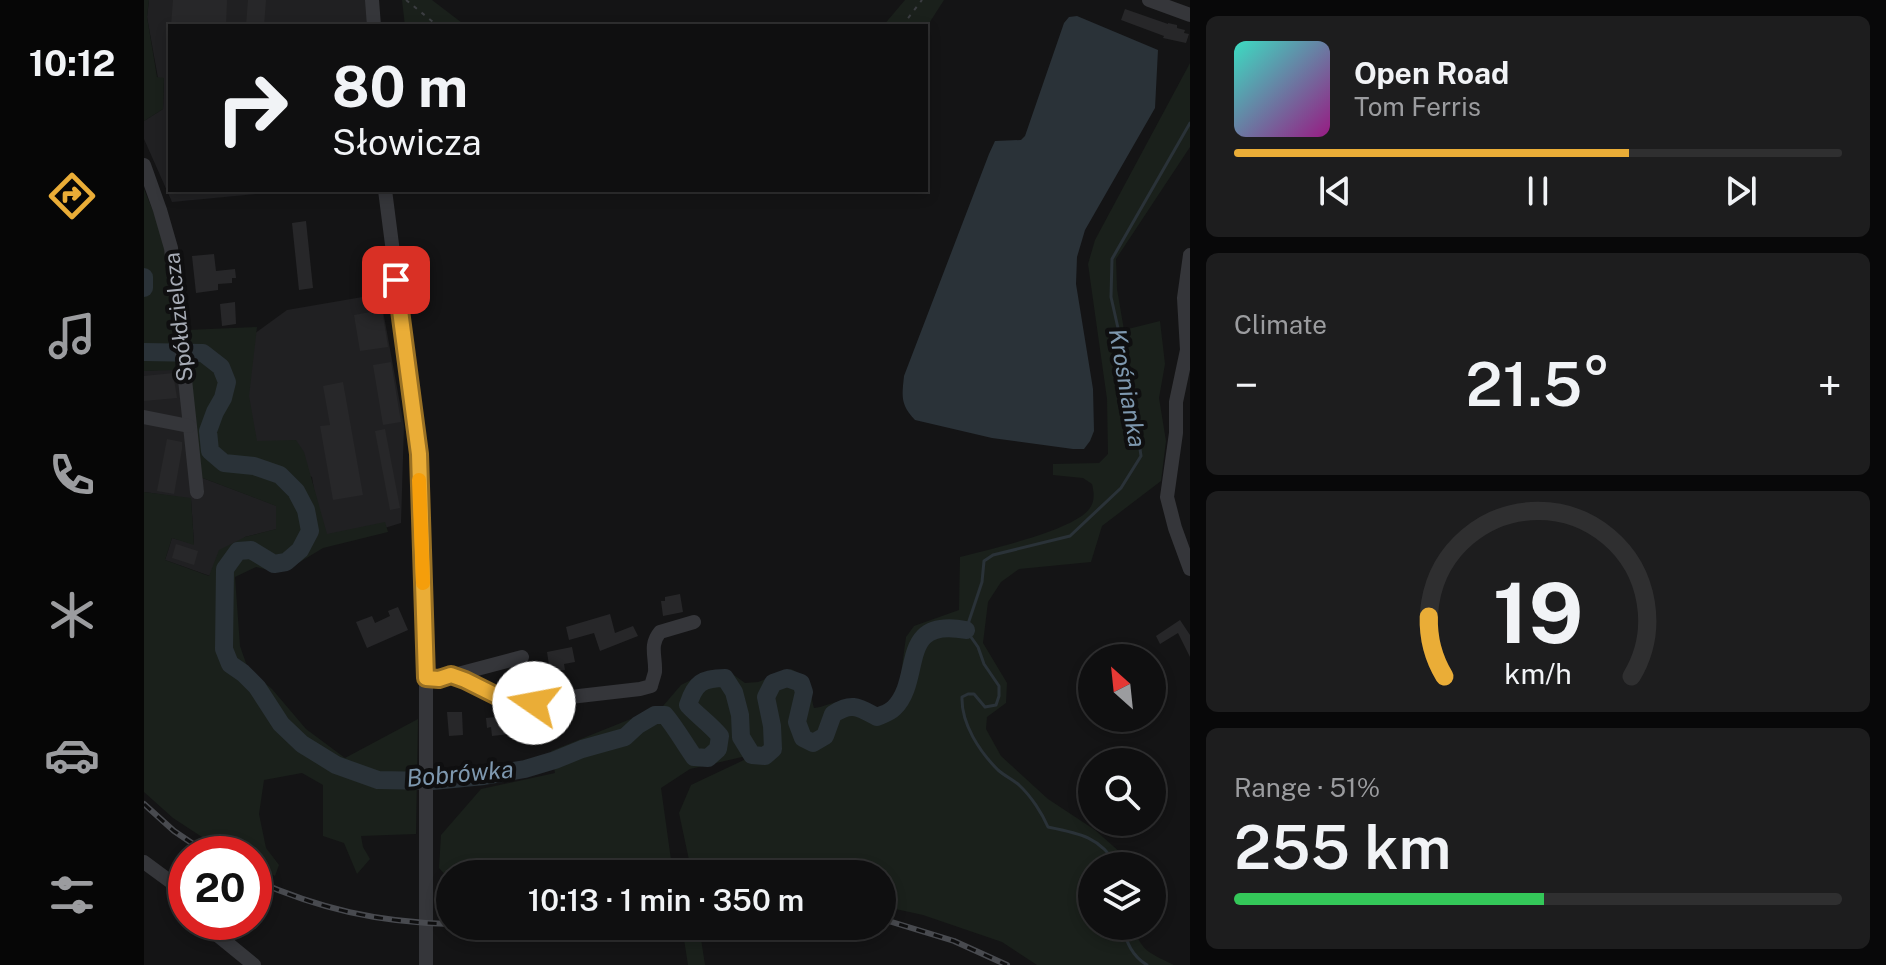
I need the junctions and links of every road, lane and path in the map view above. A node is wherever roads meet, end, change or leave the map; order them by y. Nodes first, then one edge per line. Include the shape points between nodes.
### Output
1 (372, 0) edge
2 (406, 0) edge
3 (922, 0) edge
4 (1149, 0) edge
5 (1190, 15) edge
6 (374, 24) edge
7 (436, 24) edge
8 (904, 24) edge
9 (144, 165) edge
10 (385, 192) edge
11 (1190, 255) edge
12 (144, 417) edge
13 (189, 426) junction
14 (197, 492) dead end
15 (1190, 569) edge
16 (694, 622) dead end
17 (522, 657) dead end
18 (451, 675) junction
19 (426, 678) junction
20 (144, 862) edge
21 (168, 880) edge
22 (223, 940) edge
23 (254, 965) edge
24 (426, 965) edge

1 - 6 street
2 - 7 path
3 - 8 path
4 - 5 street
9 - 13 street, Spółdzielcza via 171,248
10 - 19 street via 419,454
11 - 15 street via 1184,298 1187,350 1167,497
12 - 13 street
13 - 14 street, Spółdzielcza
16 - 18 street via 656,636 655,673 651,686 640,689 518,703
17 - 18 street
18 - 19 street
19 - 24 street
20 - 21 street
22 - 23 street

